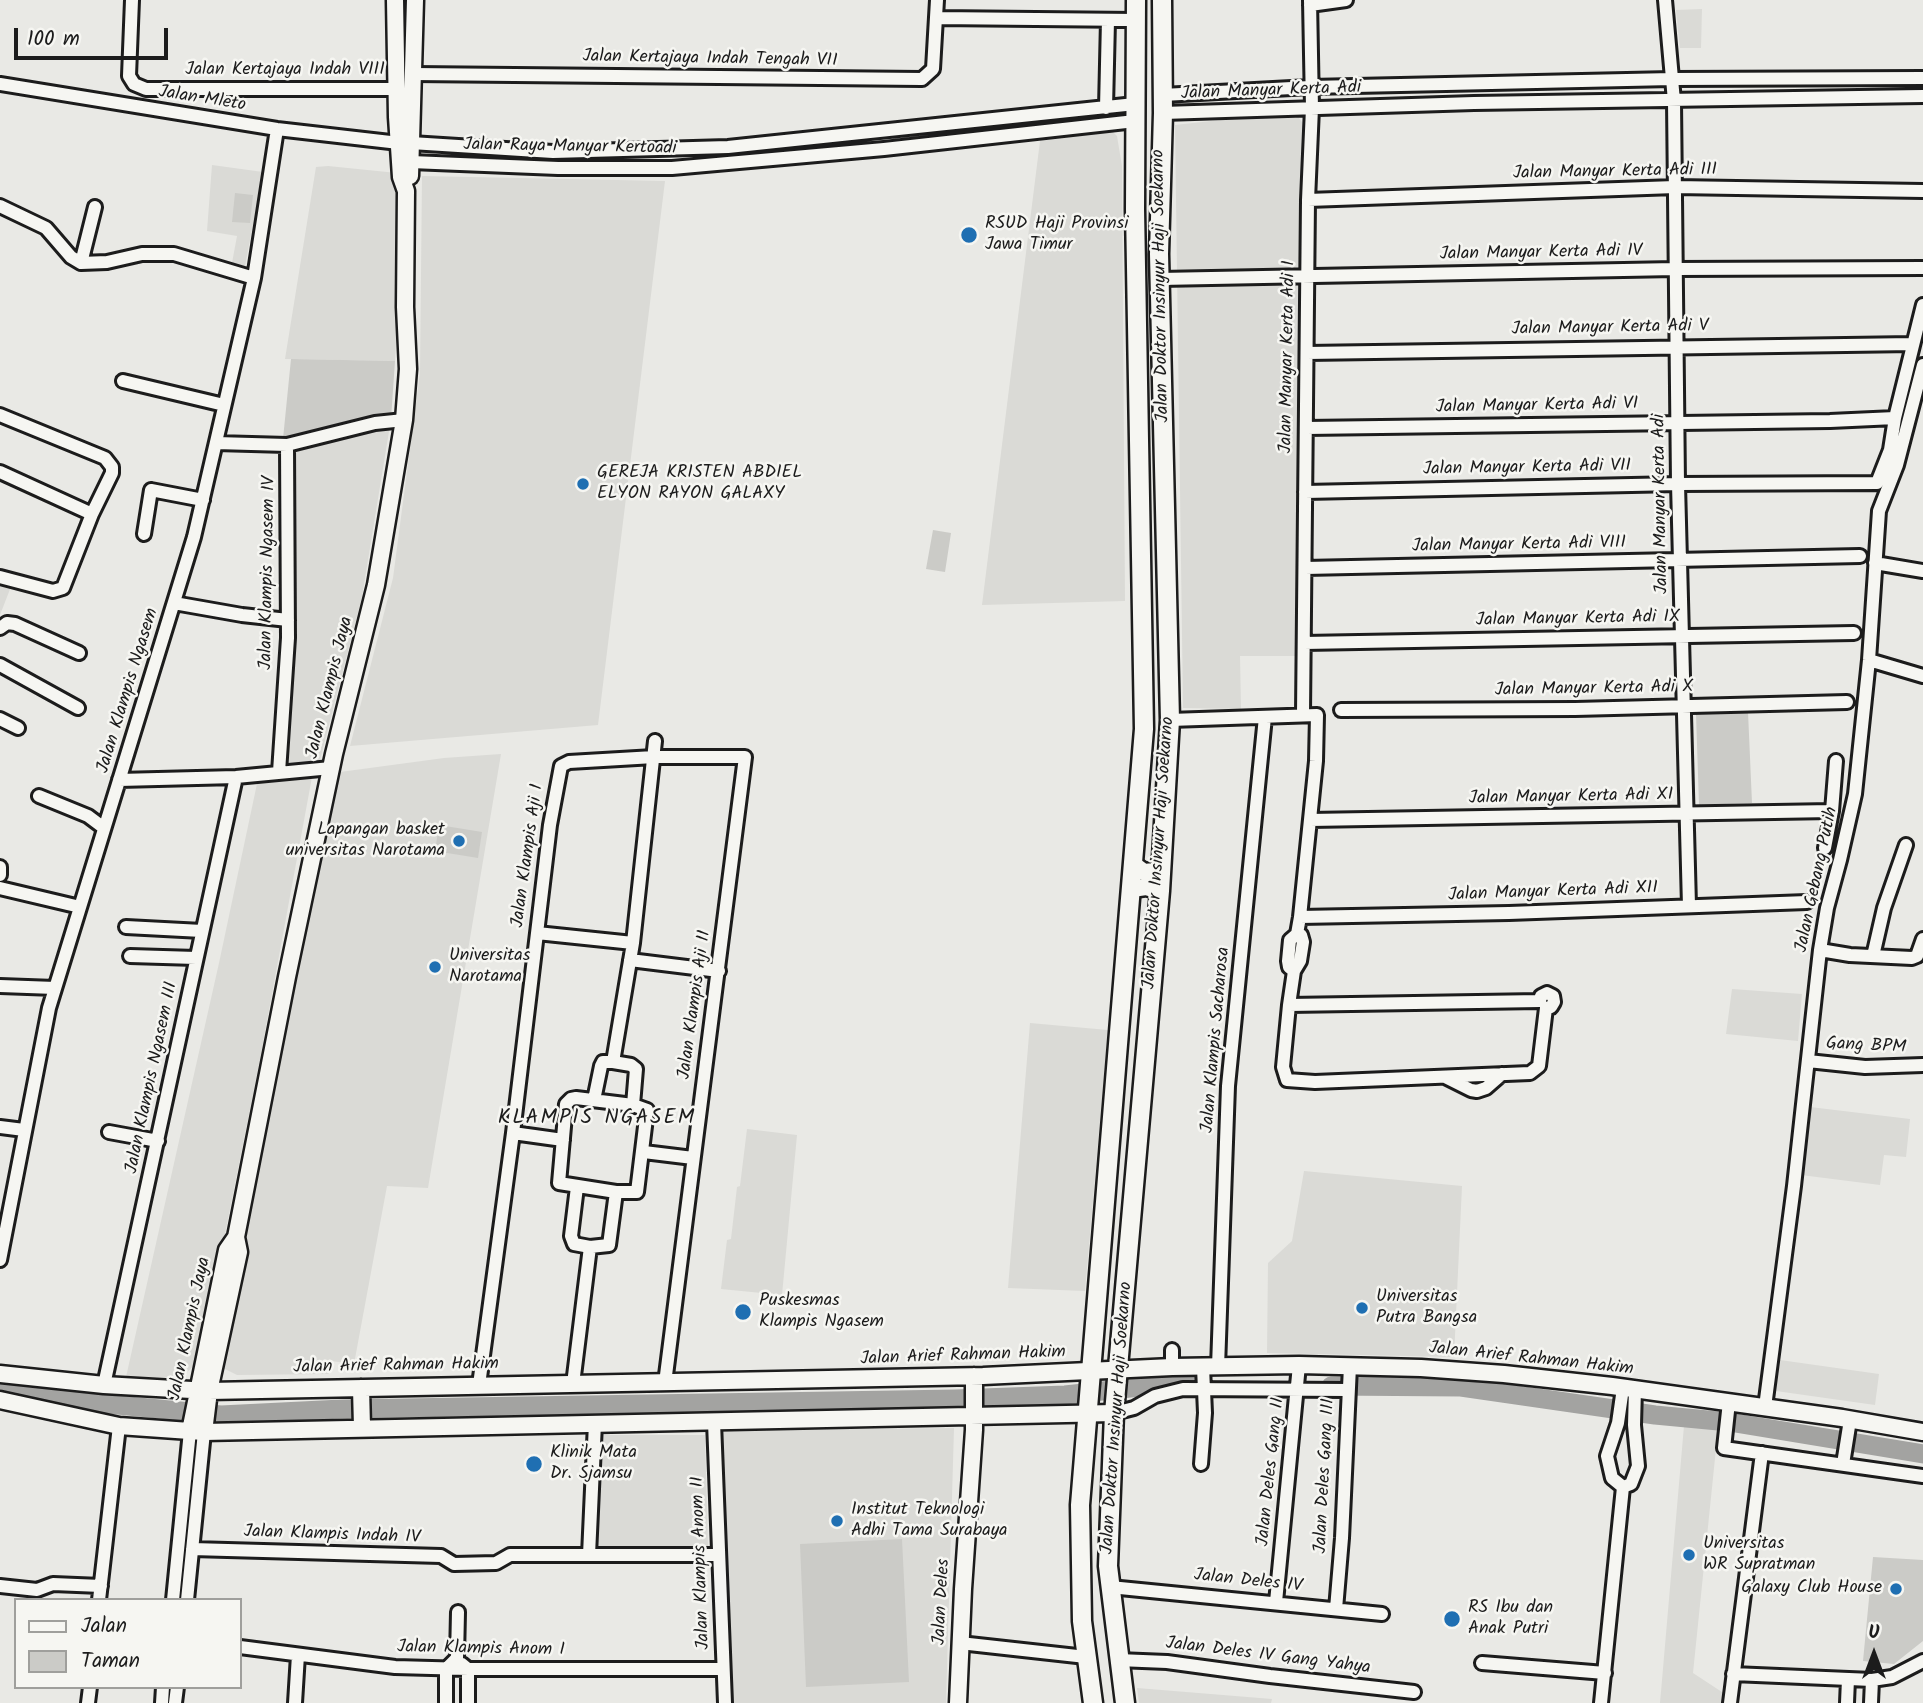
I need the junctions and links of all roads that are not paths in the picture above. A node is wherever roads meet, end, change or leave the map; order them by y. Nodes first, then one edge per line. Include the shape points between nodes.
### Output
1 (132, 0) edge
2 (395, 0) edge
3 (415, 0) edge
4 (937, 0) edge
5 (1136, 0) edge
6 (1162, 0) edge
7 (1346, 0) edge
8 (1665, 0) edge
9 (1310, 3) edge
10 (936, 18) junction
11 (1108, 20) junction
12 (1136, 20) junction
13 (413, 74) junction
14 (1923, 78) edge
15 (0, 84) edge
16 (396, 89) junction
17 (1673, 90) junction
18 (1923, 96) edge
19 (1311, 97) junction
20 (1162, 104) junction
21 (1106, 108) junction
22 (1135, 112) junction
23 (404, 117) junction
24 (276, 129) junction
25 (920, 136) junction
26 (406, 151) junction
27 (728, 155) junction
28 (1675, 187) junction
29 (1923, 191) edge
30 (1308, 200) junction
31 (0, 206) edge
32 (95, 207) dead end
33 (81, 263) junction
34 (1923, 268) edge
35 (1675, 269) junction
36 (1160, 271) junction
37 (1136, 272) junction
38 (1308, 275) junction
39 (254, 278) junction
40 (1923, 305) edge
41 (1913, 344) junction
42 (1676, 346) junction
43 (1307, 352) junction
44 (1923, 365) edge
45 (123, 381) dead end
46 (225, 405) junction
47 (0, 415) edge
48 (1895, 418) junction
49 (404, 419) junction
50 (1678, 423) junction
51 (1306, 428) junction
52 (216, 443) junction
53 (287, 445) junction
54 (0, 472) edge
55 (1678, 484) junction
56 (1305, 492) junction
57 (203, 500) junction
58 (92, 514) junction
59 (144, 534) dead end
60 (1860, 556) dead end
61 (1680, 561) junction
62 (1875, 563) junction
63 (1305, 568) junction
64 (1923, 571) edge
65 (0, 577) edge
66 (174, 603) junction
67 (288, 620) junction
68 (0, 628) edge
69 (1853, 633) dead end
70 (1682, 636) junction
71 (1304, 643) junction
72 (79, 653) dead end
73 (1869, 660) junction
74 (0, 664) edge
75 (1923, 676) edge
76 (1847, 702) dead end
77 (1684, 705) junction
78 (78, 708) dead end
79 (1341, 710) dead end
80 (1303, 714) junction
81 (1265, 717) junction
82 (0, 719) edge
83 (1170, 720) junction
84 (18, 729) dead end
85 (655, 741) dead end
86 (654, 757) junction
87 (745, 757) joint
88 (1836, 761) dead end
89 (331, 768) junction
90 (279, 772) junction
91 (236, 778) junction
92 (119, 780) junction
93 (39, 796) dead end
94 (1832, 811) junction
95 (1687, 813) junction
96 (1310, 820) junction
97 (104, 828) junction
98 (1906, 845) dead end
99 (1825, 848) dead end
100 (1133, 864) junction
101 (1161, 865) junction
102 (0, 867) edge
103 (0, 875) edge
104 (0, 888) edge
105 (1132, 889) junction
106 (1160, 891) junction
107 (1807, 902) dead end
108 (1689, 906) junction
109 (80, 907) junction
110 (1300, 917) junction
111 (126, 927) dead end
112 (202, 931) junction
113 (537, 933) junction
114 (633, 943) junction
115 (1922, 945) edge
116 (1820, 950) junction
117 (130, 956) dead end
118 (1873, 956) junction
119 (196, 958) junction
120 (630, 960) junction
121 (719, 971) junction
122 (0, 986) edge
123 (55, 988) junction
124 (1289, 1005) junction
125 (1808, 1061) junction
126 (613, 1062) junction
127 (1923, 1065) edge
128 (594, 1100) junction
129 (633, 1105) junction
130 (0, 1127) edge
131 (24, 1130) junction
132 (110, 1132) dead end
133 (513, 1133) junction
134 (563, 1140) junction
135 (158, 1141) junction
136 (644, 1152) junction
137 (693, 1158) junction
138 (577, 1188) junction
139 (617, 1192) junction
140 (590, 1247) junction
141 (0, 1260) edge
142 (1208, 1369) junction
143 (0, 1374) edge
144 (1117, 1377) junction
145 (1089, 1378) junction
146 (1298, 1380) junction
147 (1349, 1380) junction
148 (974, 1381) junction
149 (665, 1383) junction
150 (573, 1384) junction
151 (104, 1385) junction
152 (479, 1385) junction
153 (1205, 1388) junction
154 (361, 1390) junction
155 (203, 1394) junction
156 (1626, 1394) junction
157 (0, 1400) edge
158 (1729, 1406) junction
159 (1765, 1407) junction
160 (1114, 1410) junction
161 (975, 1411) junction
162 (1087, 1411) junction
163 (361, 1420) junction
164 (714, 1422) junction
165 (595, 1423) junction
166 (1845, 1425) junction
167 (119, 1426) junction
168 (198, 1427) junction
169 (1616, 1427) junction
170 (1635, 1429) junction
171 (1923, 1432) edge
172 (1762, 1453) junction
173 (1840, 1458) junction
174 (1201, 1464) dead end
175 (185, 1466) junction
176 (202, 1467) junction
177 (1923, 1476) edge
178 (1623, 1487) junction
179 (192, 1549) junction
180 (589, 1555) junction
181 (719, 1555) junction
182 (0, 1586) edge
183 (101, 1586) junction
184 (1110, 1587) junction
185 (99, 1598) edge
186 (173, 1598) edge
187 (187, 1598) edge
188 (1276, 1602) junction
189 (1336, 1609) junction
190 (458, 1612) dead end
191 (1382, 1614) dead end
192 (960, 1643) junction
193 (242, 1647) edge
194 (298, 1655) junction
195 (1086, 1657) junction
196 (457, 1658) junction
197 (1118, 1660) junction
198 (1923, 1661) edge
199 (1482, 1663) dead end
200 (446, 1669) junction
201 (723, 1669) junction
202 (468, 1670) junction
203 (1605, 1673) junction
204 (1733, 1674) junction
205 (1848, 1679) junction
206 (1872, 1681) junction
207 (1414, 1692) dead end
208 (295, 1703) edge
209 (446, 1703) edge
210 (468, 1703) edge
211 (725, 1703) edge
212 (958, 1703) edge
213 (1093, 1703) edge
214 (1125, 1703) edge
215 (1601, 1703) edge
216 (1730, 1703) edge
217 (1847, 1703) edge
218 (1871, 1703) edge

1 - 16 street, Jalan Kertajaya Indah VIII via 130,76 134,84 146,89
2 - 16 street
3 - 13 street
4 - 10 street, Jalan Kertajaya Indah Tengah VII
5 - 12 main road, Jalan Doktor Insinyur Haji Soekarno
6 - 20 main road, Jalan Doktor Insinyur Haji Soekarno
7 - 9 street
8 - 17 street, Jalan Manyar Kerta Adi
9 - 19 street, Jalan Manyar Kerta Adi I
10 - 11 street
10 - 13 street, Jalan Kertajaya Indah Tengah VII via 933,69 922,79
11 - 12 street
11 - 21 street
12 - 22 main road, Jalan Doktor Insinyur Haji Soekarno
13 - 23 street
14 - 17 street, Jalan Manyar Kerta Adi
15 - 24 street, Jalan Mleto
16 - 23 street
17 - 18 street
17 - 19 street, Jalan Manyar Kerta Adi
17 - 19 street, Jalan Manyar Kerta Adi
17 - 28 street, Jalan Manyar Kerta Adi
19 - 20 street, Jalan Manyar Kerta Adi
19 - 20 street, Jalan Manyar Kerta Adi
19 - 30 street, Jalan Manyar Kerta Adi I
20 - 36 main road, Jalan Doktor Insinyur Haji Soekarno
21 - 22 street, Jalan Raya Manyar Kertoadi
21 - 25 street, Jalan Raya Manyar Kertoadi
22 - 25 street, Jalan Raya Manyar Kertoadi
22 - 37 main road, Jalan Doktor Insinyur Haji Soekarno
23 - 26 street, Jalan Klampis Jaya
24 - 26 street, Jalan Mleto
24 - 39 street, Jalan Klampis Ngasem
25 - 27 street, Jalan Raya Manyar Kertoadi
26 - 27 street, Jalan Raya Manyar Kertoadi
26 - 27 street, Jalan Raya Manyar Kertoadi via 558,168 672,168
26 - 49 street, Jalan Klampis Jaya via 401,177 406,191 408,369
28 - 29 street, Jalan Manyar Kerta Adi III
28 - 30 street, Jalan Manyar Kerta Adi III
28 - 35 street, Jalan Manyar Kerta Adi
30 - 38 street, Jalan Manyar Kerta Adi I
31 - 33 street via 46,228
32 - 33 street
33 - 39 street via 173,254
34 - 35 street, Jalan Manyar Kerta Adi IV
35 - 38 street, Jalan Manyar Kerta Adi IV
35 - 42 street, Jalan Manyar Kerta Adi
36 - 37 street
36 - 38 street, Jalan Manyar Kerta Adi IV
36 - 83 main road, Jalan Doktor Insinyur Haji Soekarno
37 - 100 main road, Jalan Doktor Insinyur Haji Soekarno via 1144,729
38 - 43 street, Jalan Manyar Kerta Adi I
39 - 46 street, Jalan Klampis Ngasem
40 - 41 street
41 - 42 street, Jalan Manyar Kerta Adi V
41 - 48 street
42 - 43 street, Jalan Manyar Kerta Adi V
42 - 50 street, Jalan Manyar Kerta Adi
43 - 51 street, Jalan Manyar Kerta Adi I
44 - 62 street, Jalan Gebang Putih via 1897,465 1879,511
45 - 46 street
46 - 52 street, Jalan Klampis Ngasem
47 - 58 street via 110,462 111,473
48 - 50 street, Jalan Manyar Kerta Adi VI
48 - 55 street, Jalan Manyar Kerta Adi VII via 1890,450 1877,484
49 - 53 street
49 - 89 street, Jalan Klampis Jaya via 376,585
50 - 51 street, Jalan Manyar Kerta Adi VI
50 - 55 street, Jalan Manyar Kerta Adi
51 - 56 street, Jalan Manyar Kerta Adi I
52 - 53 street
52 - 57 street, Jalan Klampis Ngasem
53 - 67 street, Jalan Klampis Ngasem IV
54 - 58 street
55 - 56 street, Jalan Manyar Kerta Adi VII
55 - 61 street, Jalan Manyar Kerta Adi
56 - 63 street, Jalan Manyar Kerta Adi I
57 - 59 street via 151,490
57 - 66 street, Jalan Klampis Ngasem
58 - 65 street via 63,588 53,591
60 - 61 street, Jalan Manyar Kerta Adi VIII
61 - 63 street, Jalan Manyar Kerta Adi VIII
61 - 70 street, Jalan Manyar Kerta Adi
62 - 64 street
62 - 73 street, Jalan Gebang Putih
63 - 71 street, Jalan Manyar Kerta Adi I
66 - 67 street
66 - 92 street, Jalan Klampis Ngasem
67 - 90 street, Jalan Klampis Ngasem IV
68 - 72 street via 15,624
69 - 70 street, Jalan Manyar Kerta Adi IX
70 - 71 street, Jalan Manyar Kerta Adi IX
70 - 77 street, Jalan Manyar Kerta Adi
71 - 80 street, Jalan Manyar Kerta Adi I
73 - 75 street
73 - 116 street, Jalan Gebang Putih via 1854,794
74 - 78 street
76 - 77 street, Jalan Manyar Kerta Adi X
77 - 79 street, Jalan Manyar Kerta Adi X
77 - 95 street, Jalan Manyar Kerta Adi
80 - 81 street
80 - 96 street via 1318,718
81 - 83 street
81 - 142 street, Jalan Klampis Sacharosa via 1228,1086
82 - 84 street
83 - 101 main road, Jalan Doktor Insinyur Haji Soekarno
85 - 86 street
86 - 87 street, Jalan Klampis Aji I
86 - 113 street, Jalan Klampis Aji I via 561,766
86 - 114 street
87 - 121 street, Jalan Klampis Aji II
88 - 94 street
89 - 90 street
89 - 155 street, Jalan Klampis Jaya via 236,1237 227,1250
90 - 91 street
91 - 92 street
91 - 112 street, Jalan Klampis Ngasem III
92 - 97 street, Jalan Klampis Ngasem
93 - 97 street via 88,816
94 - 95 street, Jalan Manyar Kerta Adi XI
94 - 99 street
95 - 96 street, Jalan Manyar Kerta Adi XI
95 - 108 street, Jalan Manyar Kerta Adi
96 - 110 street
97 - 109 street, Jalan Klampis Ngasem
98 - 118 street
100 - 101 street via 1144,872 1155,872
100 - 105 main road, Jalan Doktor Insinyur Haji Soekarno
101 - 106 main road, Jalan Doktor Insinyur Haji Soekarno
102 - 103 street
104 - 109 street
105 - 106 street
105 - 145 main road, Jalan Doktor Insinyur Haji Soekarno
106 - 144 main road, Jalan Doktor Insinyur Haji Soekarno
107 - 108 street, Jalan Manyar Kerta Adi XII
108 - 110 street, Jalan Manyar Kerta Adi XII
109 - 123 street, Jalan Klampis Ngasem
110 - 124 street via 1297,934 1290,940
111 - 112 street
112 - 119 street, Jalan Klampis Ngasem III
113 - 114 street
113 - 133 street, Jalan Klampis Aji I
114 - 120 street
115 - 118 street via 1912,958
116 - 118 street
116 - 125 street, Jalan Gebang Putih
117 - 119 street
119 - 135 street, Jalan Klampis Ngasem III
120 - 121 street
120 - 126 street
121 - 137 street, Jalan Klampis Aji II
122 - 123 street
123 - 131 street, Jalan Klampis Ngasem
124 - 124 street via 1283,1067 1287,1080 1530,1073 1541,1058 1543,1004
125 - 127 street, Gang BPM via 1865,1067
125 - 159 street, Jalan Gebang Putih
126 - 128 street via 601,1066
126 - 129 street via 636,1069
128 - 129 street
128 - 134 street via 569,1101
129 - 136 street via 648,1110
130 - 131 street
131 - 141 street, Jalan Klampis Ngasem
132 - 135 street
133 - 134 street
133 - 152 street, Jalan Klampis Aji I
134 - 138 street via 559,1183
135 - 151 street, Jalan Klampis Ngasem III
136 - 137 street
136 - 139 street via 638,1192
137 - 149 street, Jalan Klampis Aji II
138 - 139 street
138 - 140 street via 570,1236 574,1244
139 - 140 street via 608,1245
140 - 150 street
142 - 144 street, Jalan Arief Rahman Hakim via 1172,1359
142 - 146 street, Jalan Arief Rahman Hakim
142 - 153 street, Jalan Klampis Sacharosa
143 - 151 street, Jalan Arief Rahman Hakim
144 - 145 street, Jalan Arief Rahman Hakim
144 - 160 main road, Jalan Doktor Insinyur Haji Soekarno
145 - 148 street, Jalan Arief Rahman Hakim
145 - 162 main road, Jalan Doktor Insinyur Haji Soekarno
146 - 147 street, Jalan Arief Rahman Hakim
146 - 147 street
146 - 153 street
146 - 188 street, Jalan Deles Gang II
147 - 156 street, Jalan Arief Rahman Hakim via 1478,1371
147 - 189 street, Jalan Deles Gang III
148 - 149 street, Jalan Arief Rahman Hakim
148 - 161 street, Jalan Deles
149 - 150 street, Jalan Arief Rahman Hakim
150 - 152 street, Jalan Arief Rahman Hakim
151 - 155 street, Jalan Arief Rahman Hakim
152 - 154 street, Jalan Arief Rahman Hakim
153 - 160 street via 1172,1391 1134,1408
153 - 174 street, Jalan Klampis Sacharosa
154 - 155 street, Jalan Arief Rahman Hakim
154 - 163 street
155 - 168 street, Jalan Klampis Jaya
156 - 158 street, Jalan Arief Rahman Hakim
156 - 169 street
156 - 170 street via 1634,1406
157 - 167 street
158 - 159 street, Jalan Arief Rahman Hakim
158 - 172 street via 1724,1442
159 - 166 street, Jalan Arief Rahman Hakim
160 - 162 street
160 - 184 main road, Jalan Doktor Insinyur Haji Soekarno
161 - 162 street
161 - 164 street
161 - 192 street, Jalan Deles
162 - 195 main road, Jalan Doktor Insinyur Haji Soekarno via 1079,1532
163 - 165 street
163 - 168 street
164 - 165 street
164 - 181 street, Jalan Klampis Anom II
165 - 180 street
166 - 171 street, Jalan Arief Rahman Hakim
166 - 173 street
167 - 168 street
167 - 183 street
168 - 175 street
168 - 176 street
169 - 170 street
169 - 178 street via 1608,1466 1612,1478
170 - 178 street via 1638,1466 1631,1483
172 - 173 street
172 - 204 street
173 - 177 street
175 - 176 street
175 - 186 street
176 - 179 street
178 - 203 street
179 - 180 street, Jalan Klampis Indah IV via 441,1556 454,1564 496,1563 510,1555
179 - 187 street
180 - 181 street, Jalan Klampis Indah IV
181 - 201 street, Jalan Klampis Anom II
182 - 183 street via 37,1590 53,1584
183 - 185 street
184 - 188 street, Jalan Deles IV
184 - 197 main road, Jalan Doktor Insinyur Haji Soekarno
188 - 189 street, Jalan Deles IV
189 - 191 street, Jalan Deles IV
190 - 196 street
192 - 195 street
192 - 212 street, Jalan Deles
193 - 194 street, Jalan Klampis Anom I
194 - 200 street, Jalan Klampis Anom I
194 - 208 street
195 - 213 main road, Jalan Doktor Insinyur Haji Soekarno
196 - 200 street
196 - 202 street
197 - 207 street, Jalan Deles IV Gang Yahya
197 - 214 main road, Jalan Doktor Insinyur Haji Soekarno
198 - 206 street via 1892,1677
199 - 203 street
200 - 202 street, Jalan Klampis Anom I
200 - 209 street
201 - 202 street, Jalan Klampis Anom I
201 - 211 street, Jalan Klampis Anom II
202 - 210 street
203 - 215 street
204 - 205 street
204 - 216 street
205 - 206 street
205 - 217 street
206 - 218 street

